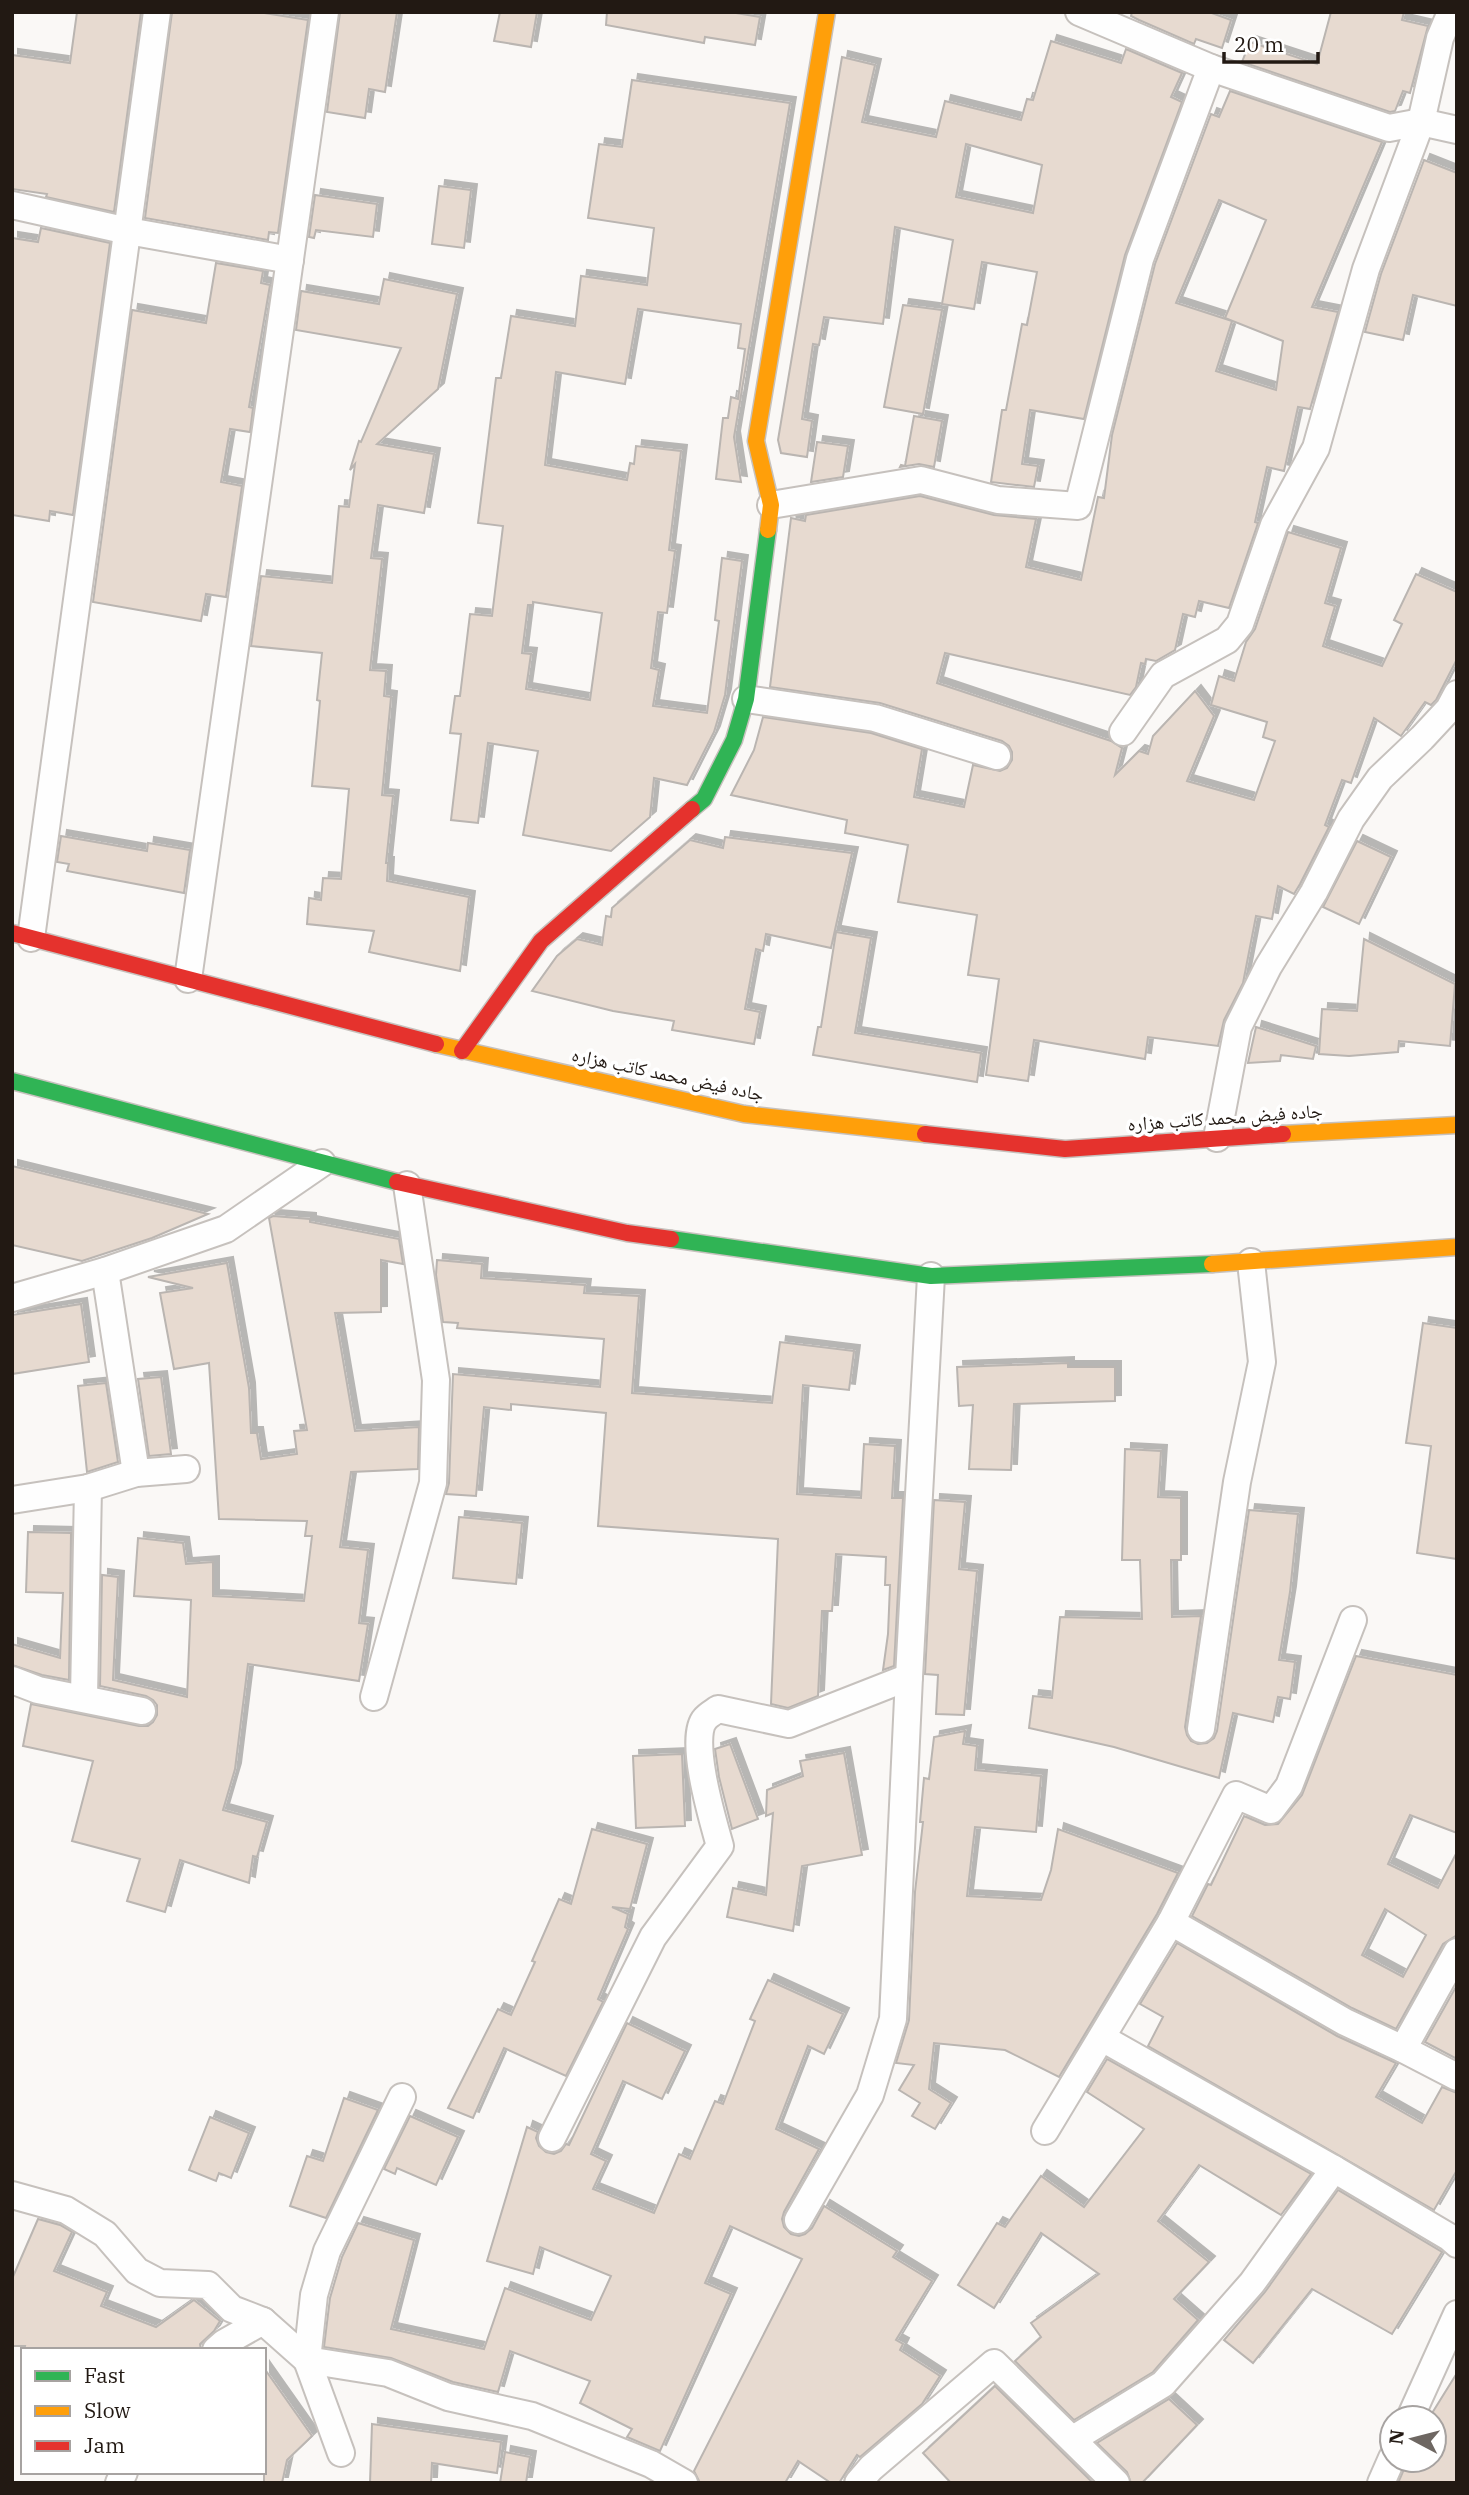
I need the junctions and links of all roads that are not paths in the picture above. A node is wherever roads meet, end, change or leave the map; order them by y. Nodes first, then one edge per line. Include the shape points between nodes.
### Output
1 (157, 12) edge
2 (325, 12) edge
3 (827, 12) edge
4 (1079, 12) edge
5 (1451, 12) edge
6 (1211, 68) junction
7 (1421, 122) junction
8 (1457, 130) edge
9 (12, 205) edge
10 (128, 231) junction
11 (290, 260) junction
12 (771, 505) junction
13 (1457, 694) edge
14 (746, 699) junction
15 (1123, 732) dead end
16 (997, 756) dead end
17 (22, 936) edge
18 (188, 979) junction
19 (462, 1051) junction
20 (12, 1081) edge
21 (1457, 1125) edge
22 (1217, 1138) junction
23 (321, 1163) junction
24 (407, 1185) junction
25 (1457, 1247) edge
26 (1251, 1262) junction
27 (105, 1271) junction
28 (931, 1276) junction
29 (12, 1298) edge
30 (186, 1469) dead end
31 (136, 1473) junction
32 (88, 1488) junction
33 (12, 1500) edge
34 (1353, 1620) dead end
35 (909, 1677) junction
36 (12, 1680) edge
37 (84, 1697) junction
38 (374, 1697) dead end
39 (142, 1711) dead end
40 (1201, 1729) dead end
41 (1171, 1922) junction
42 (1457, 1952) edge
43 (1102, 2038) junction
44 (1403, 2049) junction
45 (1457, 2077) edge
46 (402, 2097) dead end
47 (1045, 2131) dead end
48 (552, 2137) dead end
49 (1334, 2169) junction
50 (12, 2195) edge
51 (798, 2220) dead end
52 (1457, 2244) edge
53 (1457, 2314) edge
54 (263, 2321) junction
55 (218, 2348) edge
56 (307, 2360) junction
57 (1416, 2404) edge
58 (1073, 2439) junction
59 (341, 2453) dead end
60 (684, 2483) edge
61 (858, 2483) edge
62 (1116, 2483) edge

1 - 10 street
2 - 11 street
3 - 12 main road via 757,442
4 - 6 street
5 - 7 street via 1440,38
6 - 7 street via 1389,128
6 - 12 street via 1140,259 1078,506 998,500 921,480
7 - 8 street
7 - 15 street via 1366,269 1316,447 1274,525 1240,624 1227,640 1163,675
9 - 10 street
10 - 11 street
10 - 17 street
11 - 18 street
12 - 14 main road
13 - 22 street via 1423,738 1380,778 1351,819 1268,967 1238,1027
14 - 16 street via 875,718
14 - 19 main road via 734,740 704,799 541,941
17 - 18 main road, جاده فیض محمد کاتب هزاره
18 - 19 main road, جاده فیض محمد کاتب هزاره
19 - 22 main road, جاده فیض محمد کاتب هزاره via 744,1114 1065,1149
20 - 23 main road
21 - 22 main road, جاده فیض محمد کاتب هزاره
23 - 24 main road
23 - 27 street via 226,1229
24 - 28 main road via 627,1233
24 - 38 street via 436,1380 433,1483
25 - 26 main road
26 - 28 main road
26 - 40 street via 1262,1362 1237,1482
27 - 29 street
27 - 31 street
28 - 35 street
30 - 31 street
31 - 32 street
32 - 33 street
32 - 37 street
34 - 41 street via 1289,1786 1271,1810 1236,1795
35 - 48 street via 789,1724 718,1709 704,1720 698,1741 720,1846 653,1937
35 - 51 street via 893,2019 870,2095
36 - 37 street via 38,1690
37 - 39 street
41 - 43 street
41 - 44 street via 1345,2022
42 - 44 street
43 - 47 street
43 - 49 street
44 - 45 street
46 - 56 street via 327,2251 314,2295
49 - 52 street
49 - 58 street via 1252,2283 1163,2384
50 - 54 street via 66,2210 105,2234 137,2271 148,2277 160,2283 208,2285 232,2309
53 - 57 street
54 - 55 street
54 - 56 street
56 - 59 street
56 - 60 street via 388,2372 448,2398 532,2416 651,2464
58 - 61 street via 994,2363
58 - 62 street

